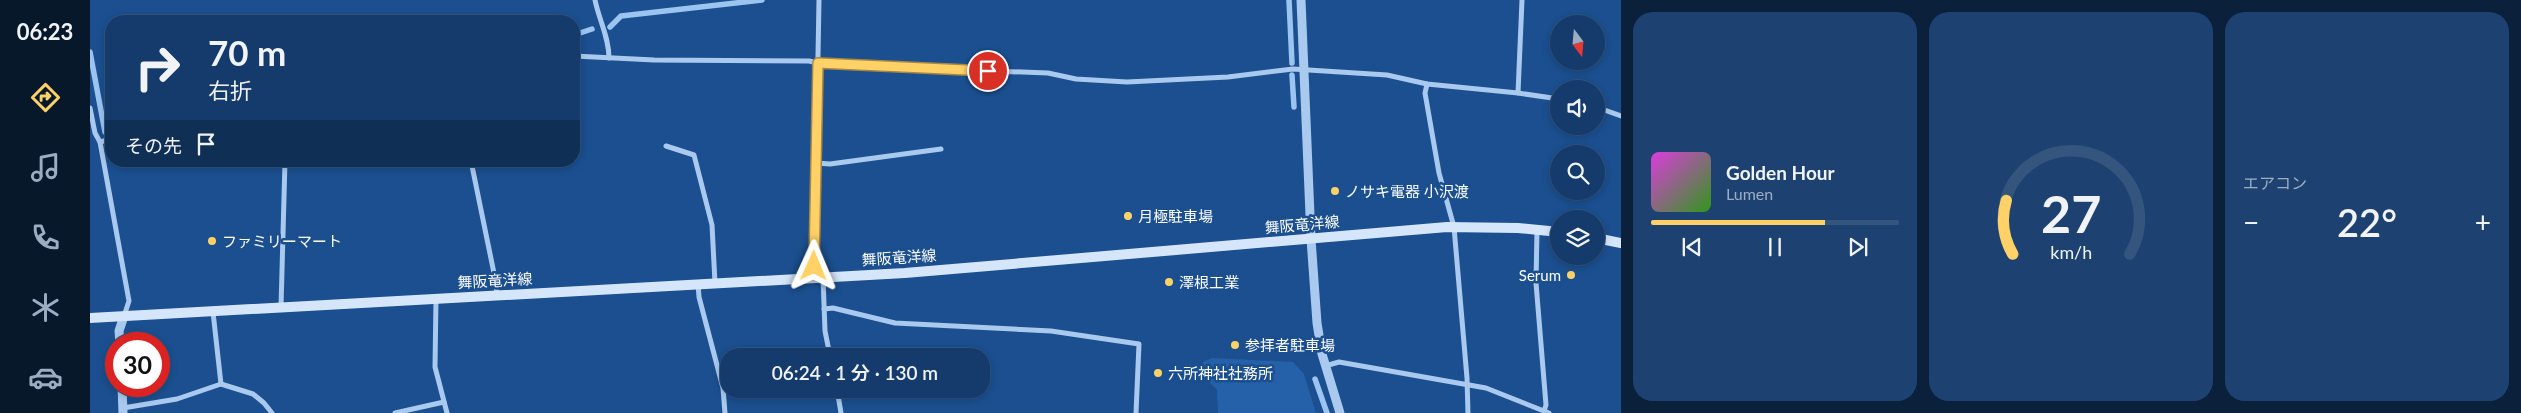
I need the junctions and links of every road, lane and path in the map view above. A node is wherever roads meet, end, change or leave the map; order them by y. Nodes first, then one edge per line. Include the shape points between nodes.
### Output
1 (595, 0) edge
2 (819, 0) edge
3 (1302, 0) edge
4 (1522, 0) edge
5 (580, 56) edge
6 (609, 58) junction
7 (818, 63) junction
8 (1305, 70) junction
9 (1427, 84) junction
10 (1518, 93) junction
11 (1550, 98) edge
12 (90, 108) edge
13 (1605, 110) edge
14 (1621, 116) edge
15 (92, 134) edge
16 (105, 141) edge
17 (100, 142) junction
18 (666, 146) dead end
19 (941, 149) dead end
20 (816, 163) junction
21 (285, 167) edge
22 (472, 167) edge
23 (1454, 227) junction
24 (1537, 230) junction
25 (1550, 231) edge
26 (1311, 238) junction
27 (1605, 240) edge
28 (1621, 243) edge
29 (818, 277) junction
30 (715, 283) junction
31 (698, 284) junction
32 (496, 295) junction
33 (436, 299) junction
34 (280, 307) junction
35 (824, 308) junction
36 (213, 311) junction
37 (124, 316) junction
38 (90, 318) edge
39 (119, 332) edge
40 (829, 348) edge
41 (1325, 366) junction
42 (221, 384) junction
43 (1467, 385) junction
44 (122, 397) edge
45 (838, 398) edge
46 (444, 402) junction
47 (123, 411) edge
48 (1546, 412) edge
49 (272, 413) edge
50 (396, 413) edge
51 (447, 413) edge
52 (725, 413) edge
53 (841, 413) edge
54 (1136, 413) edge
55 (1340, 413) edge
56 (1468, 413) edge

1 - 6 street via 599,21 605,29
2 - 7 street
3 - 8 street
4 - 10 street
5 - 6 street
6 - 7 street
7 - 8 street via 1048,72 1076,79 1127,82
7 - 20 street
8 - 9 street via 1387,75
8 - 26 street
9 - 10 street
9 - 23 street via 1425,93 1436,157
10 - 11 street
12 - 15 street
13 - 14 street
15 - 17 street
16 - 17 street
17 - 37 street via 129,302
18 - 30 street via 694,155 712,225
19 - 20 street via 830,164
20 - 29 street
21 - 34 street
22 - 32 street
23 - 24 main road, 舞阪竜洋線
23 - 26 main road, 舞阪竜洋線
23 - 43 street
24 - 25 main road, 舞阪竜洋線
24 - 48 street via 1536,283
26 - 29 main road, 舞阪竜洋線 via 905,273
26 - 41 street via 1319,339
27 - 28 main road
29 - 30 main road, 舞阪竜洋線
29 - 35 street
30 - 31 main road, 舞阪竜洋線
31 - 32 main road, 舞阪竜洋線
31 - 52 street via 723,388
32 - 33 main road, 舞阪竜洋線
33 - 34 main road, 舞阪竜洋線
33 - 46 street via 435,367
34 - 36 main road, 舞阪竜洋線
35 - 40 street
35 - 54 street via 895,323 1051,331 1139,344
36 - 37 main road, 舞阪竜洋線
36 - 42 street
37 - 38 main road, 舞阪竜洋線
37 - 39 street
41 - 43 street via 1339,362
41 - 55 street
42 - 47 street via 177,399
42 - 49 street via 253,394
43 - 48 street via 1486,388
43 - 56 street
44 - 47 street
45 - 53 street
46 - 50 street
46 - 51 street

